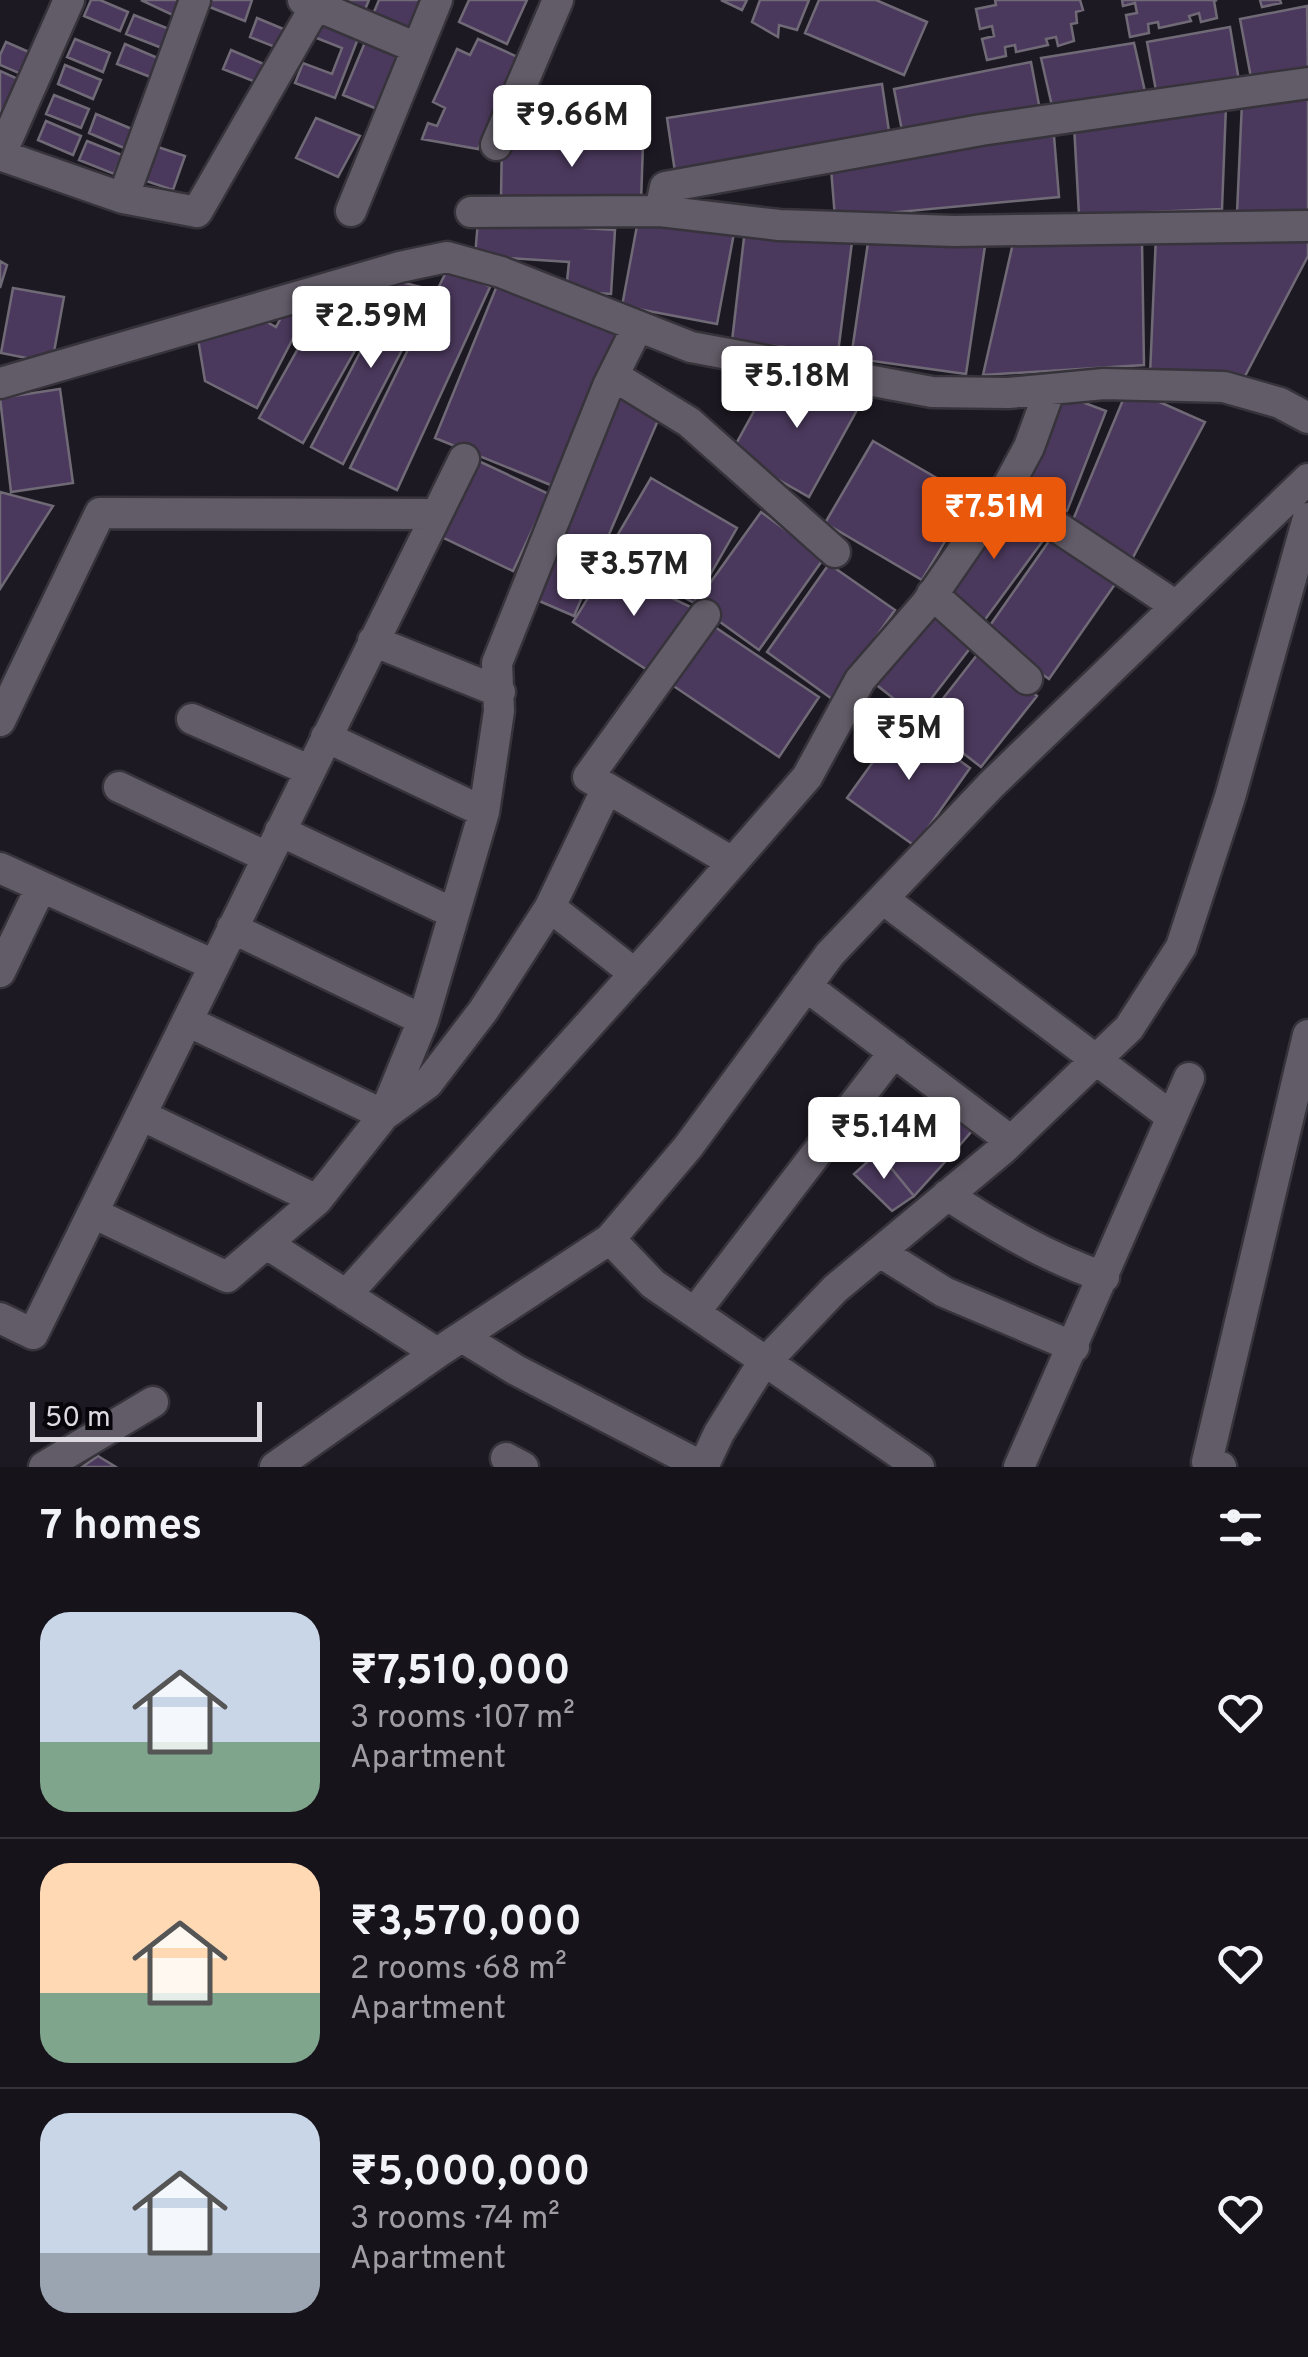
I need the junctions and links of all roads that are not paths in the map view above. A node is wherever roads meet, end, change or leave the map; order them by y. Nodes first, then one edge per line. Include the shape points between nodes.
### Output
1 (70, 0) edge
2 (195, 0) edge
3 (437, 0) edge
4 (558, 0) edge
5 (313, 2) edge
6 (417, 48) junction
7 (1308, 83) edge
8 (496, 144) dead end
9 (0, 155) edge
10 (123, 198) junction
11 (351, 210) dead end
12 (660, 211) junction
13 (471, 212) dead end
14 (1308, 226) edge
15 (638, 326) junction
16 (614, 376) junction
17 (0, 383) edge
18 (1050, 389) junction
19 (1308, 418) edge
20 (464, 459) dead end
21 (1308, 479) edge
22 (1004, 491) junction
23 (436, 514) junction
24 (1308, 518) edge
25 (834, 552) dead end
26 (932, 594) junction
27 (1176, 606) junction
28 (705, 615) dead end
29 (373, 641) junction
30 (1027, 679) dead end
31 (500, 692) junction
32 (192, 719) dead end
33 (0, 721) edge
34 (326, 737) junction
35 (310, 770) junction
36 (120, 787) dead end
37 (607, 788) junction
38 (484, 812) junction
39 (274, 844) junction
40 (732, 862) junction
41 (0, 868) edge
42 (41, 887) junction
43 (882, 899) junction
44 (550, 908) junction
45 (453, 914) junction
46 (232, 928) junction
47 (214, 965) junction
48 (0, 972) edge
49 (635, 974) junction
50 (806, 986) junction
51 (423, 1020) junction
52 (186, 1021) junction
53 (1308, 1035) edge
54 (894, 1052) junction
55 (1094, 1061) junction
56 (1189, 1078) dead end
57 (1303, 1081) edge
58 (141, 1115) junction
59 (384, 1115) junction
60 (1172, 1118) junction
61 (1011, 1141) junction
62 (948, 1195) junction
63 (316, 1200) junction
64 (93, 1213) junction
65 (610, 1239) junction
66 (266, 1244) junction
67 (880, 1252) junction
68 (1104, 1277) junction
69 (346, 1295) junction
70 (695, 1312) junction
71 (0, 1318) edge
72 (449, 1345) junction
73 (1074, 1347) junction
74 (767, 1360) junction
75 (154, 1402) dead end
76 (44, 1467) edge
77 (274, 1467) edge
78 (703, 1467) edge
79 (919, 1467) edge
80 (1020, 1467) edge
81 (1222, 1467) edge

1 - 9 street
2 - 10 street
3 - 6 street
4 - 8 street
5 - 6 street
5 - 10 street via 197,212
6 - 11 street
7 - 12 street via 981,130 665,186
9 - 10 street
12 - 13 street
12 - 14 street via 779,225 954,231
15 - 16 street
15 - 17 street via 448,256
15 - 18 street via 691,347 932,392
16 - 25 street via 689,422
16 - 31 street via 497,663
18 - 19 street via 1224,387
18 - 22 street
20 - 23 street
21 - 27 street
22 - 26 street
22 - 27 street
23 - 29 street
23 - 33 street via 100,513
24 - 55 street via 1181,947 1129,1028
26 - 30 street
26 - 40 street via 860,680 807,777
27 - 43 street
28 - 37 street via 588,777
29 - 31 street
29 - 34 street
31 - 38 street
32 - 35 street
34 - 35 street
34 - 38 street
35 - 39 street
36 - 39 street
37 - 40 street
37 - 44 street
38 - 45 street
39 - 45 street
39 - 46 street
40 - 49 street
41 - 42 street
42 - 47 street
42 - 48 street
43 - 50 street
43 - 55 street
44 - 49 street
44 - 59 street via 428,1083
45 - 51 street
46 - 47 street
46 - 51 street
47 - 52 street
49 - 69 street
50 - 54 street
50 - 65 street via 688,1147
51 - 59 street
52 - 58 street
52 - 59 street
53 - 57 street
54 - 61 street
54 - 70 street
55 - 60 street
55 - 61 street
56 - 60 street
57 - 81 street via 1207,1462
58 - 63 street
58 - 64 street
59 - 63 street
60 - 68 street
61 - 62 street
62 - 67 street
62 - 68 street via 1007,1234
63 - 66 street
64 - 66 street via 227,1278
64 - 71 street via 34,1334
65 - 70 street via 654,1284
65 - 72 street
66 - 69 street
67 - 73 street via 944,1292
67 - 74 street
68 - 73 street
69 - 72 street
70 - 74 street
72 - 77 street
72 - 78 street via 516,1370
73 - 80 street
74 - 78 street
74 - 79 street
75 - 76 street

